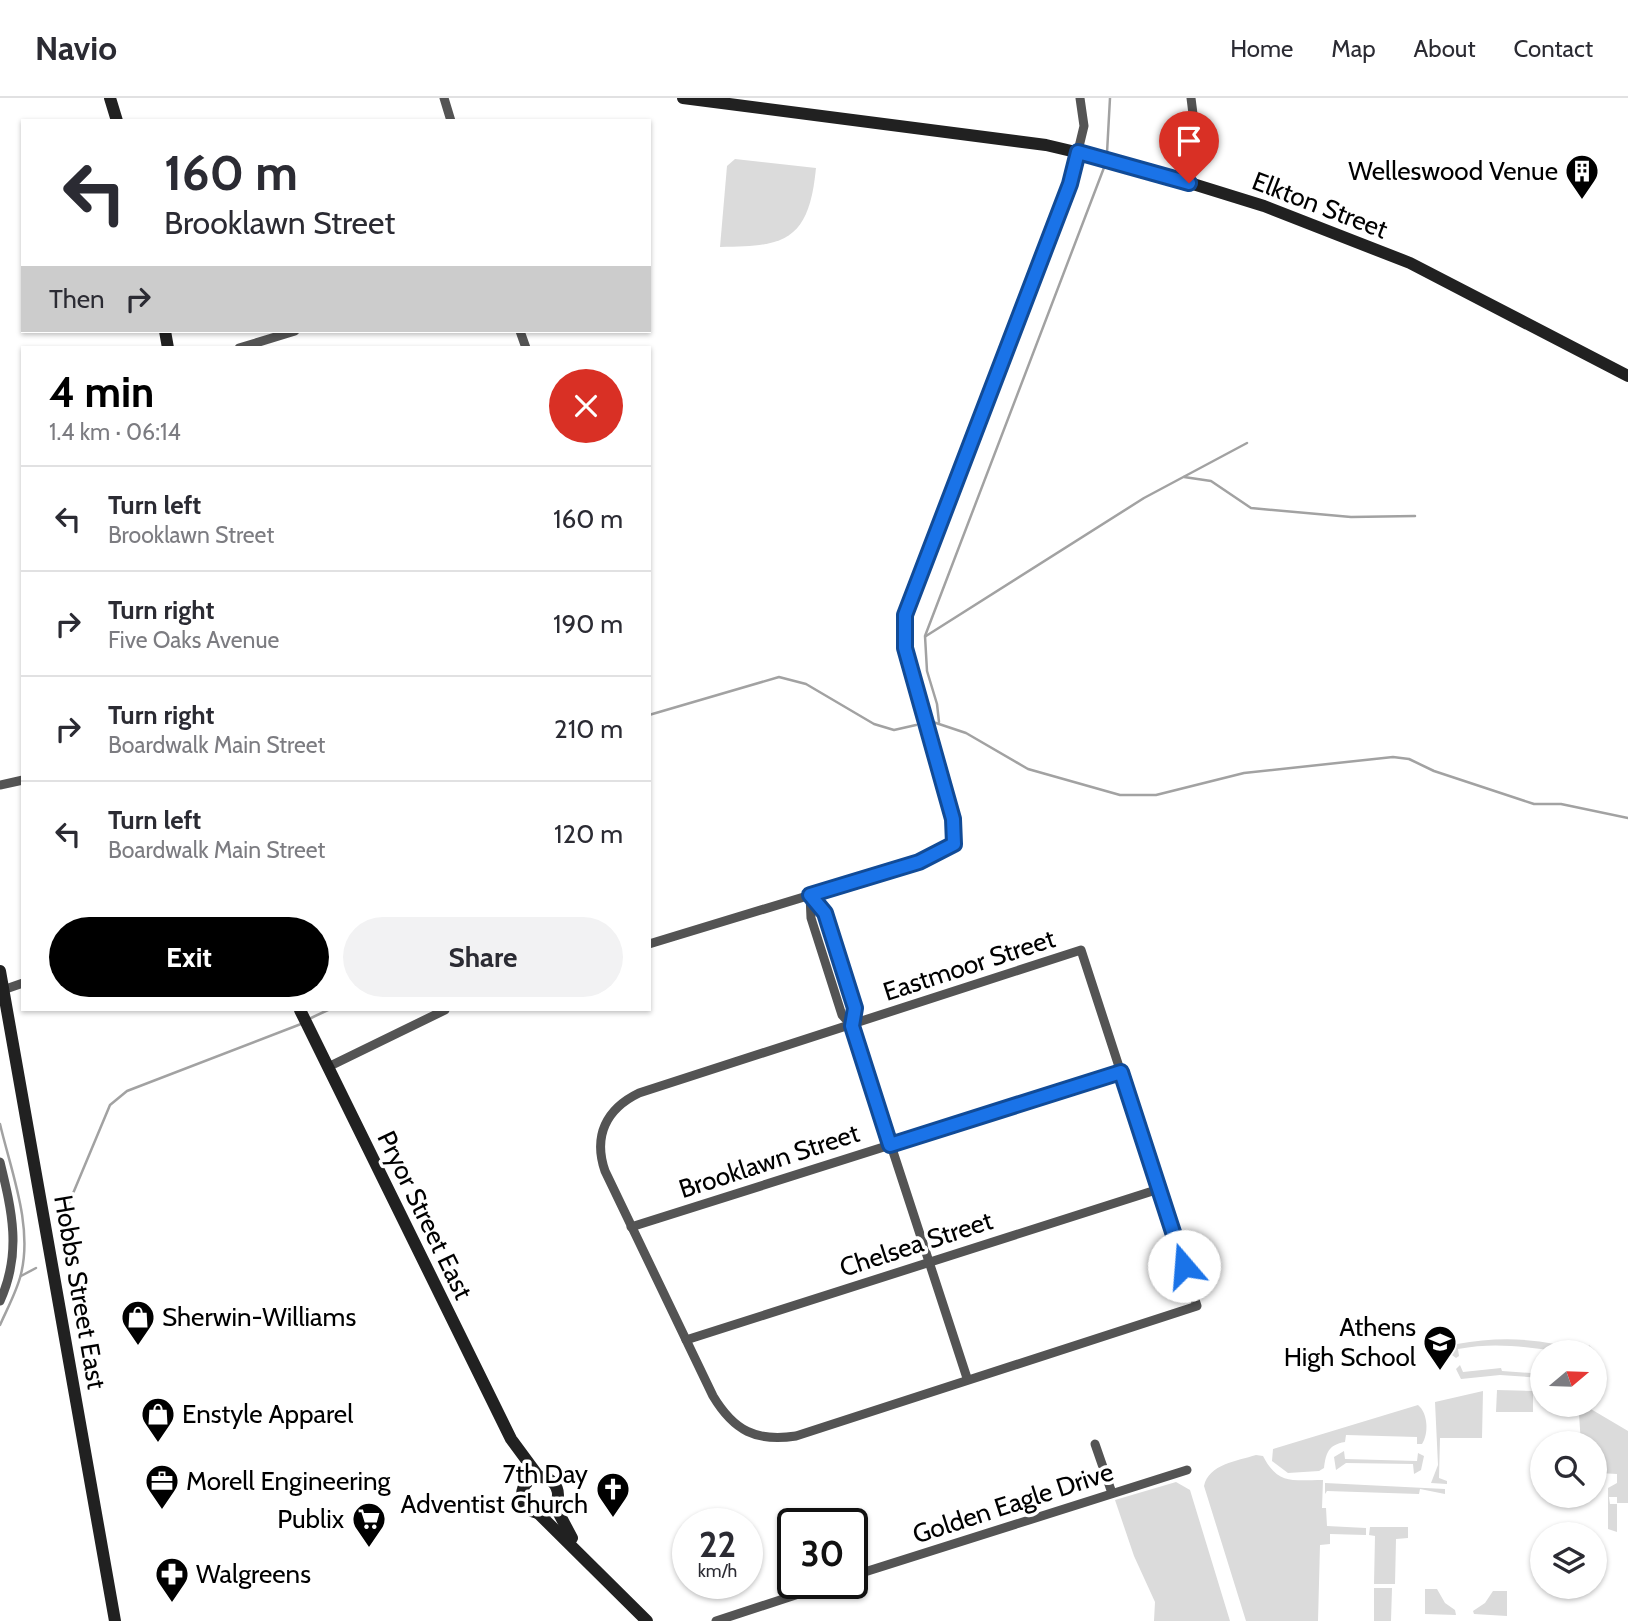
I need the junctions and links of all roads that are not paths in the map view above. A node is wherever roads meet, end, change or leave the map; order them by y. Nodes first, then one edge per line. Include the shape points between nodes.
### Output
1 (110, 98) edge
2 (443, 98) edge
3 (684, 98) edge
4 (1080, 98) edge
5 (1191, 98) edge
6 (116, 119) edge
7 (450, 119) edge
8 (1078, 152) junction
9 (1189, 183) junction
10 (288, 333) edge
11 (246, 346) edge
12 (1628, 376) edge
13 (21, 780) edge
14 (0, 785) edge
15 (810, 895) junction
16 (651, 943) edge
17 (0, 971) edge
18 (21, 983) edge
19 (2, 991) edge
20 (300, 1011) edge
21 (443, 1011) edge
22 (852, 1026) junction
23 (328, 1067) junction
24 (1121, 1072) junction
25 (890, 1145) junction
26 (0, 1162) edge
27 (1159, 1189) junction
28 (631, 1227) junction
29 (928, 1262) junction
30 (4, 1285) edge
31 (0, 1301) edge
32 (686, 1340) junction
33 (967, 1378) junction
34 (511, 1439) junction
35 (1095, 1444) dead end
36 (1187, 1470) dead end
37 (539, 1478) junction
38 (523, 1491) junction
39 (1112, 1493) junction
40 (555, 1506) junction
41 (538, 1513) junction
42 (578, 1550) junction
43 (868, 1571) edge
44 (783, 1599) edge
45 (115, 1621) edge
46 (647, 1621) edge
47 (716, 1621) edge

1 - 6 street
2 - 7 street
3 - 8 street, Elkton Street
4 - 8 street via 1084,126
5 - 9 street via 1197,146
8 - 9 street, Elkton Street
8 - 15 street via 1070,184 905,615 905,648 953,819 954,844 919,862
9 - 12 street, Elkton Street via 1264,206 1410,263
10 - 11 street
13 - 14 street
15 - 16 street
15 - 22 street via 811,918 842,1015
15 - 22 street via 825,913 852,997
17 - 19 street, Hobbs Street East
18 - 19 street
19 - 45 street, Hobbs Street East
20 - 23 street, Pryor Street East
21 - 23 street
22 - 24 street, Eastmoor Street via 1082,950
22 - 25 street
22 - 28 street, Eastmoor Street via 623,1101 605,1123 600,1157
23 - 34 street, Pryor Street East
24 - 25 street, Brooklawn Street
24 - 27 street, Eastmoor Street
25 - 28 street, Brooklawn Street
25 - 29 street
26 - 30 street via 15,1230
27 - 29 street, Chelsea Street
27 - 33 street, Eastmoor Street via 1197,1306
28 - 32 street, Eastmoor Street
29 - 32 street, Chelsea Street
29 - 33 street
30 - 31 street
32 - 33 street, Eastmoor Street via 722,1410 738,1426 766,1438 796,1436
34 - 37 street, Pryor Street East
34 - 38 street, Pryor Street East via 524,1474
35 - 39 street
36 - 39 street, Golden Eagle Drive
37 - 38 street via 529,1481
37 - 40 street via 556,1487
38 - 41 street via 524,1503
39 - 43 street, Golden Eagle Drive
40 - 41 street
40 - 42 street
41 - 42 street
42 - 46 street
44 - 47 street

